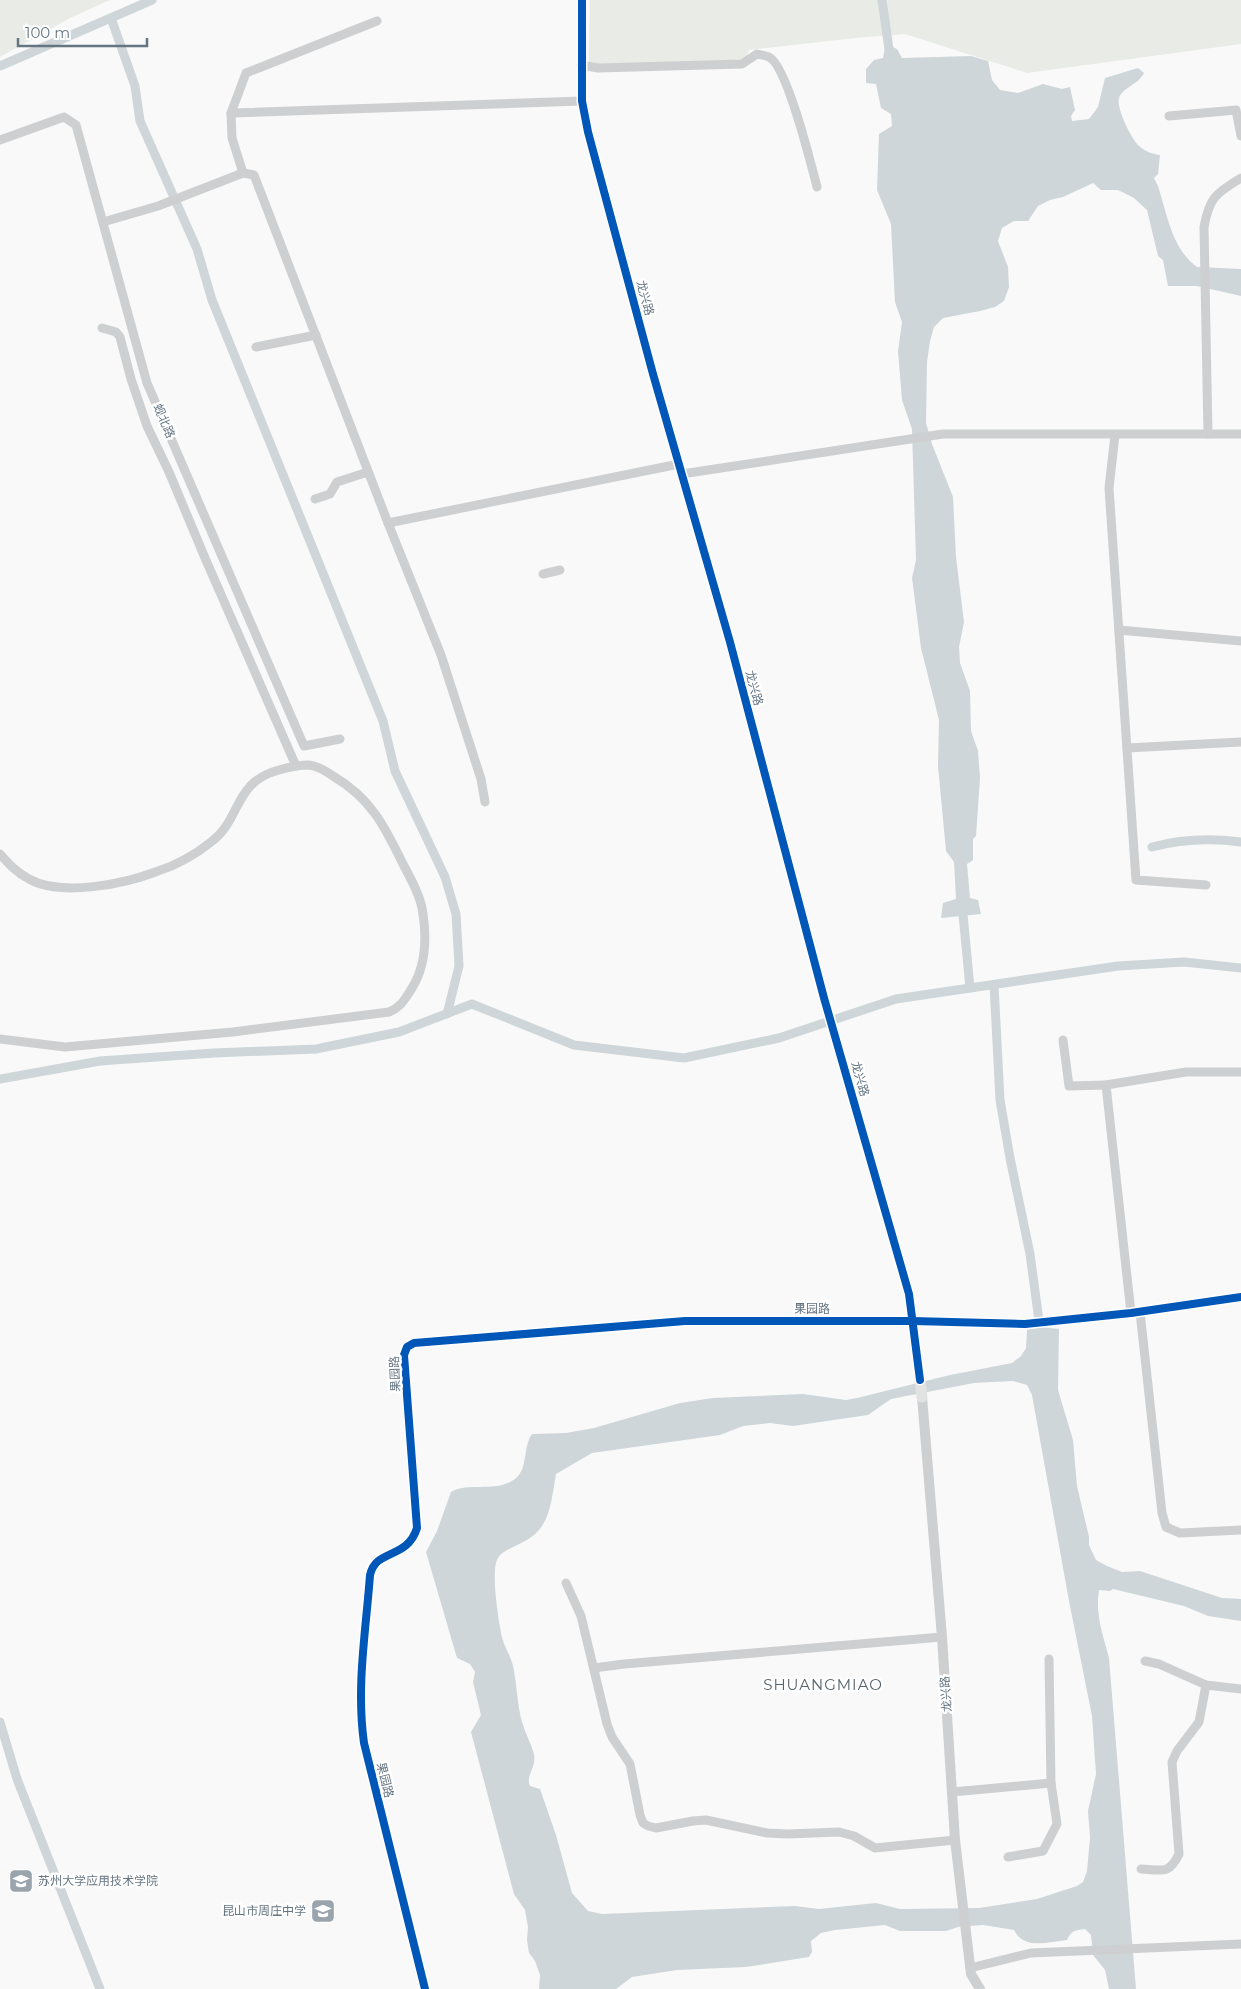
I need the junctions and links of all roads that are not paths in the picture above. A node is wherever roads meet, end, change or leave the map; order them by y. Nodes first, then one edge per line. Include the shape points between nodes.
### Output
1 (582, 0) edge
2 (377, 22) dead end
3 (581, 65) junction
4 (582, 101) junction
5 (231, 113) junction
6 (1169, 116) dead end
7 (1241, 136) edge
8 (0, 140) edge
9 (244, 173) junction
10 (1241, 178) edge
11 (817, 187) dead end
12 (103, 222) junction
13 (102, 328) dead end
14 (316, 335) junction
15 (256, 347) dead end
16 (1208, 434) junction
17 (1241, 434) edge
18 (1115, 435) junction
19 (680, 469) junction
20 (368, 472) junction
21 (315, 499) dead end
22 (388, 523) junction
23 (560, 570) dead end
24 (543, 574) dead end
25 (1119, 630) junction
26 (1241, 641) edge
27 (340, 739) dead end
28 (1241, 742) edge
29 (1127, 748) junction
30 (296, 766) junction
31 (485, 802) dead end
32 (0, 854) edge
33 (1206, 885) dead end
34 (0, 1039) edge
35 (1063, 1040) dead end
36 (1241, 1072) edge
37 (1106, 1085) junction
38 (1241, 1297) edge
39 (1136, 1312) junction
40 (913, 1321) junction
41 (920, 1380) joint
42 (922, 1397) joint
43 (1241, 1530) edge
44 (566, 1583) dead end
45 (942, 1637) junction
46 (1049, 1659) dead end
47 (1145, 1661) dead end
48 (594, 1668) junction
49 (1206, 1685) junction
50 (1241, 1690) edge
51 (1051, 1784) junction
52 (952, 1792) junction
53 (955, 1840) junction
54 (1008, 1857) dead end
55 (1141, 1869) dead end
56 (1241, 1944) edge
57 (970, 1968) junction
58 (425, 1989) edge
59 (980, 1989) edge

1 - 3 street, 龙兴路
2 - 5 street via 246,73
3 - 4 street, 龙兴路
3 - 11 street via 598,68 742,64 757,54 769,57 788,90
4 - 5 street
4 - 19 street, 龙兴路
5 - 9 street via 232,138
6 - 7 street via 1236,110
8 - 12 street, 蚬北路 via 64,117 76,125
9 - 12 street via 158,206
9 - 14 street via 254,175
10 - 16 street via 1216,196 1208,208 1204,227
12 - 27 street, 蚬北路 via 147,383 304,746
13 - 30 street via 116,332 120,337 147,426
14 - 15 street
14 - 20 street
16 - 17 street
16 - 18 street
18 - 19 street via 940,434
18 - 25 street via 1109,488
19 - 22 street
19 - 40 street, 龙兴路 via 733,651
20 - 21 street via 337,482 330,494
20 - 22 street
22 - 31 street via 441,656 481,779
23 - 24 street
25 - 26 street
25 - 29 street
28 - 29 street
29 - 33 street via 1136,880
30 - 32 street via 257,779 213,840 159,871 112,883 58,886 30,880
30 - 34 street via 310,765 323,770 362,797 385,826 414,887 423,916 425,957 403,1003 377,1014 192,1037 65,1047
35 - 37 street via 1068,1086
36 - 37 street via 1186,1072
37 - 39 street
38 - 39 street, 果园路
39 - 40 street, 果园路 via 1025,1324
39 - 43 street via 1166,1527 1180,1533
40 - 41 street, 龙兴路
40 - 58 street, 果园路 via 658,1322 414,1343 407,1347 404,1355 417,1528 408,1545 372,1565 360,1720
41 - 42 main road
42 - 45 street, 龙兴路
44 - 48 street via 581,1616
45 - 48 street
45 - 52 street, 龙兴路
46 - 51 street
47 - 49 street
48 - 53 street via 606,1724 630,1764 640,1815 648,1826 656,1828 706,1820 767,1833 839,1832 875,1848
49 - 50 street
49 - 55 street via 1199,1722 1177,1750 1172,1762 1179,1854 1174,1866 1165,1870
51 - 52 street
51 - 54 street via 1057,1824 1043,1851
52 - 53 street, 龙兴路
53 - 57 street, 龙兴路
56 - 57 street via 1031,1953
57 - 59 street, 龙兴路

